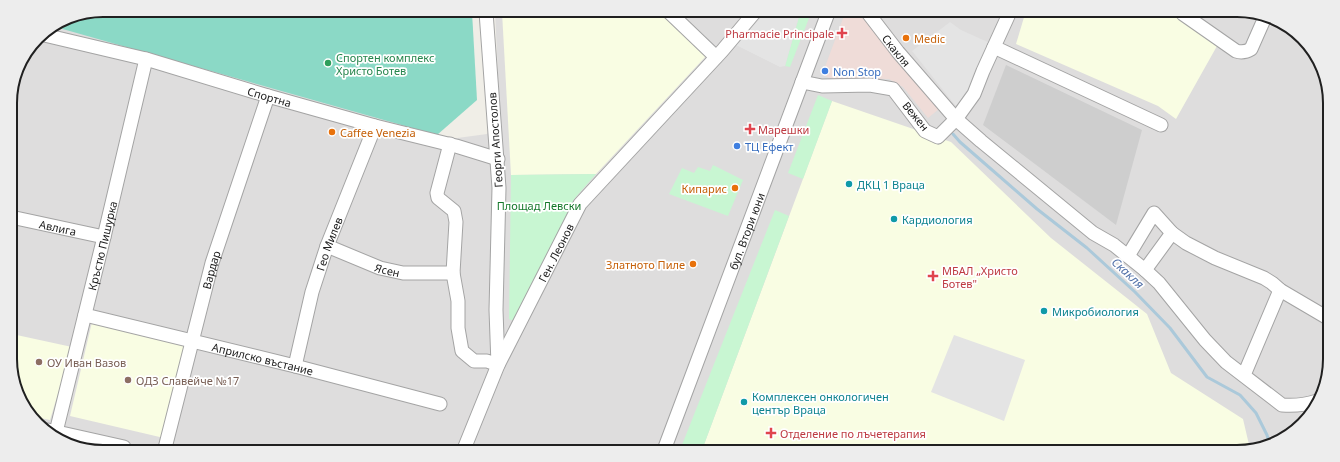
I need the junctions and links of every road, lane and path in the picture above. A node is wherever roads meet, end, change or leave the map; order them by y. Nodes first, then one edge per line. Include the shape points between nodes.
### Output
1 (486, 17) edge
2 (674, 17) edge
3 (751, 17) edge
4 (826, 17) edge
5 (871, 17) edge
6 (1008, 17) edge
7 (1188, 17) edge
8 (1263, 21) edge
9 (49, 36) edge
10 (994, 47) junction
11 (716, 57) junction
12 (146, 59) junction
13 (802, 82) junction
14 (268, 96) junction
15 (956, 119) junction
16 (1161, 125) dead end
17 (375, 126) junction
18 (450, 144) junction
19 (498, 160) junction
20 (17, 218) edge
21 (1172, 233) junction
22 (104, 237) junction
23 (326, 246) junction
24 (1128, 256) junction
25 (1146, 270) junction
26 (453, 273) junction
27 (1280, 290) junction
28 (85, 314) junction
29 (1323, 315) edge
30 (192, 342) junction
31 (498, 365) junction
32 (295, 366) junction
33 (1244, 375) junction
34 (1312, 403) edge
35 (440, 404) dead end
36 (52, 428) edge
37 (58, 433) edge
38 (115, 445) edge
39 (166, 445) edge
40 (466, 445) edge
41 (666, 445) edge

1 - 19 street, Георги Апостолов
2 - 11 street
3 - 11 street, Ген. Леонов
4 - 13 street, бул. Втори юни
5 - 15 street, Скакля
6 - 10 street, Вежен
7 - 8 street via 1241,52 1251,48
9 - 12 street, Спортна
10 - 15 street, Вежен via 974,94
10 - 16 street
11 - 31 street, Ген. Леонов via 580,204
12 - 14 street, Спортна
12 - 22 street, Кръстю Пишурка
13 - 15 street, Вежен via 822,86 870,85 893,89 925,130 938,138
13 - 41 street, бул. Втори юни
14 - 17 street, Спортна
14 - 30 street, Вардар via 212,263
15 - 24 street, Скакля via 1093,233 1114,244
17 - 18 street, Спортна
17 - 23 street, Гео Милев
18 - 19 street, Спортна
18 - 26 street via 437,193 438,198 454,210 456,222
19 - 31 street, Георги Апостолов
20 - 22 street, Авлига
21 - 24 street via 1154,213
21 - 25 street
21 - 27 street via 1201,251 1264,278
22 - 28 street, Кръстю Пишурка
23 - 26 street, Ясен via 380,268 403,273
23 - 32 street, Гео Милев via 312,292
24 - 25 street, Скакля
25 - 33 street, Скакля via 1205,340 1226,362
26 - 31 street via 462,351 474,362 487,361
27 - 29 street
27 - 33 street
28 - 30 street, Априлско въстание
28 - 36 street, Кръстю Пишурка
30 - 32 street, Априлско въстание
30 - 39 street, Вардар
31 - 40 street, Ген. Леонов
32 - 35 street, Априлско въстание
33 - 34 street, Скакля via 1282,405
37 - 38 street

